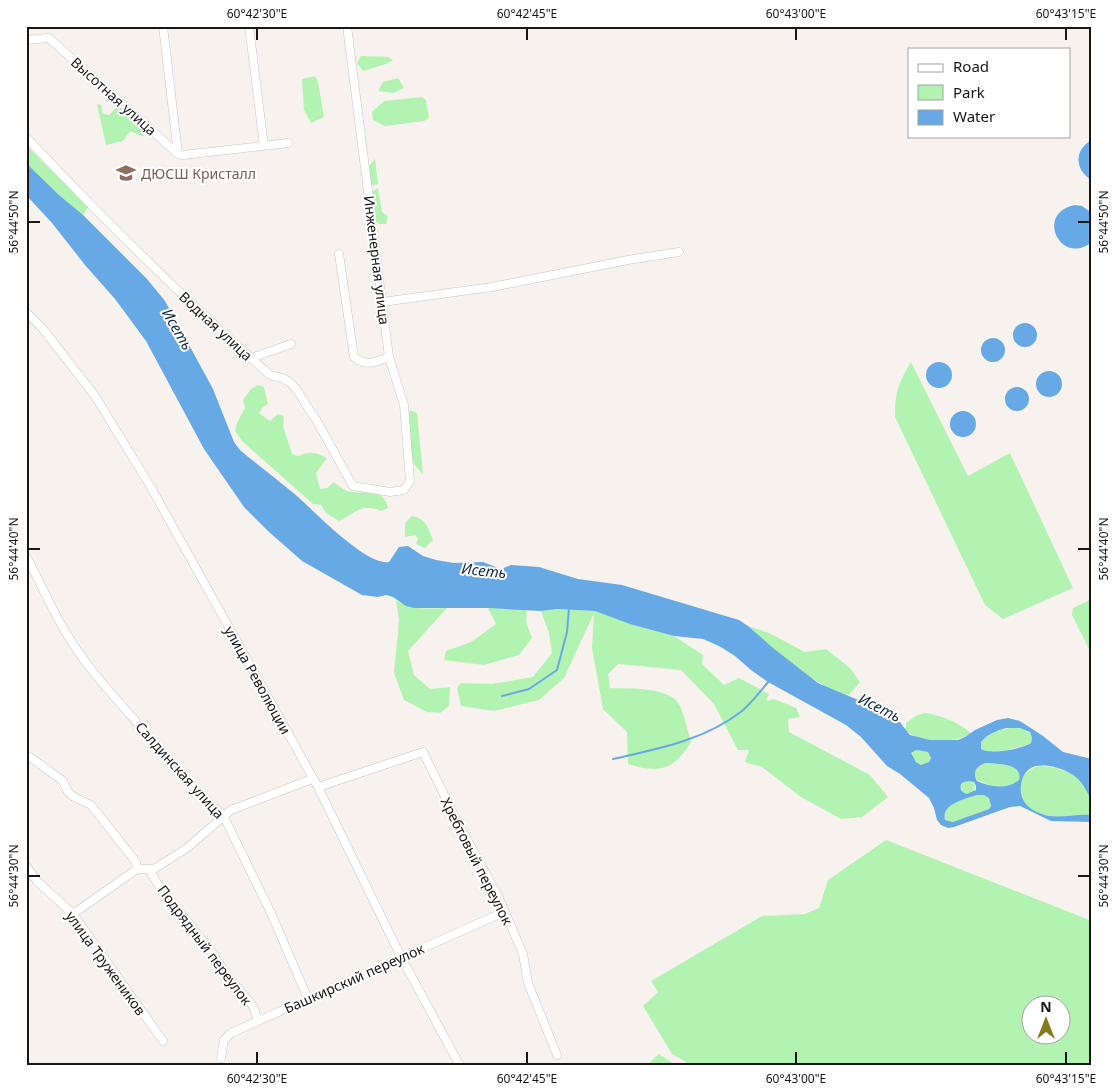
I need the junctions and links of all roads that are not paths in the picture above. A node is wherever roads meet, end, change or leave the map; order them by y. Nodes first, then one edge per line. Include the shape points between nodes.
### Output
1 (163, 26) edge
2 (249, 26) edge
3 (347, 26) edge
4 (26, 40) edge
5 (26, 137) edge
6 (288, 143) dead end
7 (264, 146) junction
8 (178, 154) junction
9 (679, 252) dead end
10 (339, 254) dead end
11 (382, 302) junction
12 (26, 312) edge
13 (291, 344) dead end
14 (389, 356) junction
15 (251, 358) junction
16 (404, 490) joint
17 (26, 556) edge
18 (30, 757) dead end
19 (312, 779) junction
20 (318, 787) junction
21 (224, 816) junction
22 (26, 866) edge
23 (137, 869) junction
24 (149, 869) junction
25 (504, 912) junction
26 (73, 914) junction
27 (401, 956) junction
28 (308, 999) junction
29 (258, 1021) junction
30 (163, 1041) dead end
31 (557, 1055) dead end
32 (221, 1058) dead end
33 (459, 1065) edge

1 - 8 street
2 - 7 street
3 - 11 street, Инженерная улица
4 - 8 street, Высотная улица via 49,38
5 - 15 street, Водная улица via 186,299
6 - 7 street
7 - 8 street
9 - 11 street via 492,287
10 - 14 street via 354,357 361,362 374,362
11 - 14 street, Инженерная улица
12 - 19 street, улица Революции via 95,396 139,468
13 - 15 street
14 - 16 street, Инженерная улица via 404,405 410,481
15 - 16 street, Водная улица via 270,375 285,379 295,387 353,486 390,492
17 - 21 street, Салдинская улица via 73,644 151,738
18 - 23 street via 63,781 74,797 91,805 136,862
19 - 20 street, улица Революции
19 - 21 street via 231,810
20 - 25 street, Хребтовый переулок via 423,752
20 - 27 street, улица Революции
21 - 24 street via 187,848
21 - 28 street, Салдинская улица
22 - 26 street, улица Тружеников via 37,881
23 - 24 street
23 - 26 street
24 - 29 street, Подрядный переулок via 253,1006
25 - 27 street, Башкирский переулок
25 - 31 street, Хребтовый переулок via 523,954 528,983
26 - 30 street, улица Тружеников
27 - 28 street, Башкирский переулок
27 - 33 street, улица Революции
28 - 29 street, Башкирский переулок
29 - 32 street, Башкирский переулок via 231,1033 224,1040

